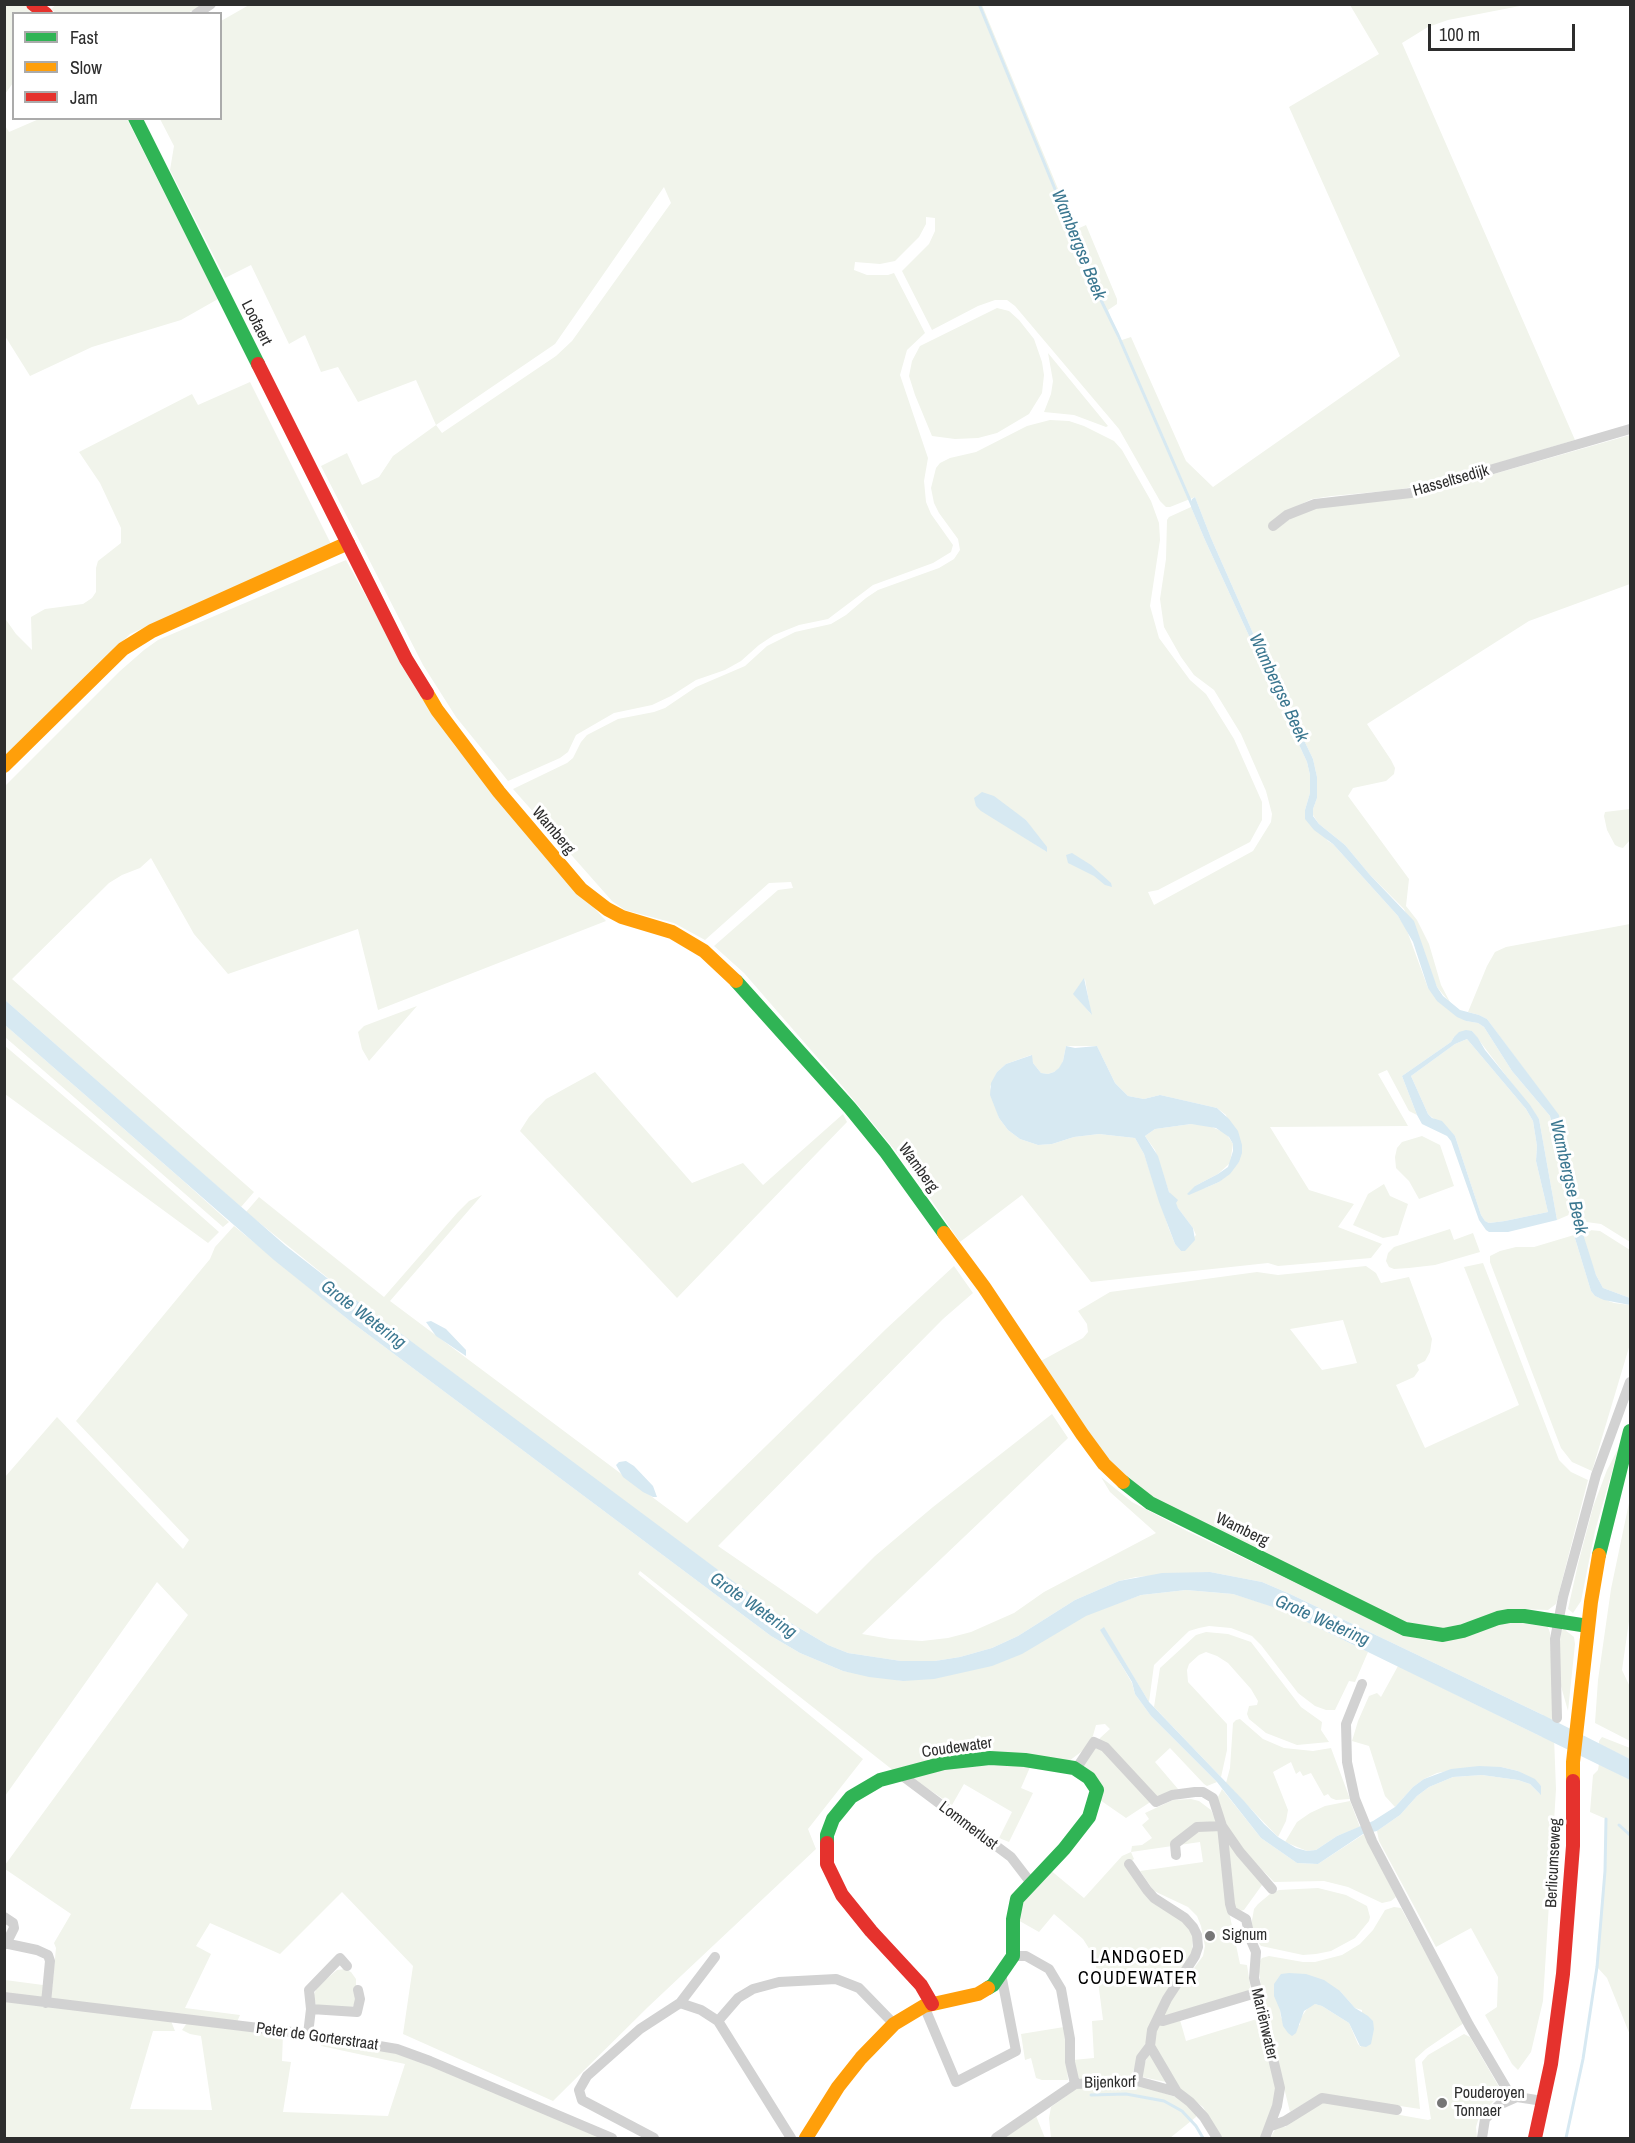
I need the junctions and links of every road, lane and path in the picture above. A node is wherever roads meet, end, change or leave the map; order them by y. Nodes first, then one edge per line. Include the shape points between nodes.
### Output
1 (212, 4) edge
2 (199, 12) edge
3 (136, 120) edge
4 (1630, 429) edge
5 (1273, 526) dead end
6 (350, 548) junction
7 (4, 766) edge
8 (1630, 1382) edge
9 (1630, 1431) edge
10 (1558, 1621) junction
11 (1588, 1626) junction
12 (1362, 1684) dead end
13 (1557, 1718) dead end
14 (1081, 1773) junction
15 (900, 1774) junction
16 (1222, 1826) junction
17 (1176, 1855) dead end
18 (1129, 1864) dead end
19 (1031, 1883) junction
20 (1272, 1889) dead end
21 (4, 1917) edge
22 (5, 1943) edge
23 (1013, 1956) junction
24 (716, 1957) dead end
25 (347, 1966) dead end
26 (1001, 1974) junction
27 (358, 1990) dead end
28 (1256, 1993) junction
29 (4, 1997) edge
30 (46, 2003) junction
31 (680, 2003) junction
32 (928, 2005) junction
33 (311, 2008) junction
34 (1157, 2020) junction
35 (718, 2021) junction
36 (894, 2024) junction
37 (308, 2034) junction
38 (1150, 2046) junction
39 (1137, 2081) junction
40 (1075, 2084) junction
41 (1177, 2092) junction
42 (1512, 2098) junction
43 (1543, 2101) junction
44 (1397, 2110) dead end
45 (1271, 2126) junction
46 (612, 2139) edge
47 (654, 2139) edge
48 (792, 2139) edge
49 (806, 2139) edge
50 (996, 2139) edge
51 (1217, 2139) edge
52 (1265, 2139) edge
53 (1482, 2139) edge
54 (1535, 2139) edge

1 - 2 street
3 - 6 street, Loofaert
4 - 5 street, Hasseltsedijk via 1411,493 1315,504 1287,515
6 - 7 street via 152,632 123,649
6 - 10 street, Wamberg via 420,682 515,812 596,902 622,917 688,940 744,990 885,1151 1004,1315 1082,1434 1125,1484 1150,1503 1405,1629 1443,1635 1509,1616
8 - 10 street via 1596,1475
9 - 11 street via 1598,1559
10 - 11 street, Wamberg
10 - 13 street
11 - 43 street, Berlicumseweg via 1573,1762 1573,1846 1563,1974
12 - 42 street via 1346,1724 1350,1781 1362,1816 1469,2025
14 - 15 street, Coudewater via 1064,1766 990,1758 944,1763
14 - 16 street, Mariënwater via 1078,1766 1094,1742 1105,1747 1156,1802 1172,1795 1203,1792 1213,1798
14 - 19 street via 1097,1790 1089,1817 1064,1850
15 - 19 street, Lommerlust via 1011,1857
15 - 32 street, Coudewater via 880,1779 851,1797 833,1819 827,1835 827,1864 842,1895 921,1985
16 - 17 street via 1197,1827 1175,1844
16 - 20 street
16 - 28 street, Mariënwater via 1230,1904 1232,1911 1246,1919 1256,1952
18 - 34 street via 1154,1898 1185,1918 1197,1935 1196,1956
19 - 23 street via 1017,1899 1012,1918
21 - 22 street via 14,1928
22 - 30 street via 48,1955
23 - 26 street
23 - 40 street via 1026,1956 1049,1969 1061,1989
24 - 31 street
25 - 33 street via 340,1958 309,1990
26 - 32 street via 993,1985 978,1994
26 - 32 street, Coudewater via 1016,2051 956,2082
27 - 33 street via 357,2012
28 - 34 street
28 - 45 street, Mariënwater via 1280,2088
29 - 30 street, Peter de Gorterstraat
30 - 37 street, Peter de Gorterstraat
31 - 35 street
31 - 47 street via 640,2029 587,2076 579,2090 582,2100
32 - 36 street
33 - 37 street
34 - 38 street
35 - 36 street via 738,1998 753,1989 779,1982 836,1979 859,1988
35 - 48 street
36 - 49 street via 838,2086
37 - 46 street, Peter de Gorterstraat via 380,2045 415,2055
38 - 39 street via 1141,2058
38 - 41 street
39 - 40 street, Bijenkorf
39 - 41 street, Bijenkorf
40 - 50 street, Bijenkorf
41 - 51 street, Bijenkorf via 1204,2117
42 - 43 street
42 - 53 street via 1485,2119
43 - 54 street, Berlicumseweg
44 - 45 street via 1322,2098
45 - 52 street, Mariënwater

